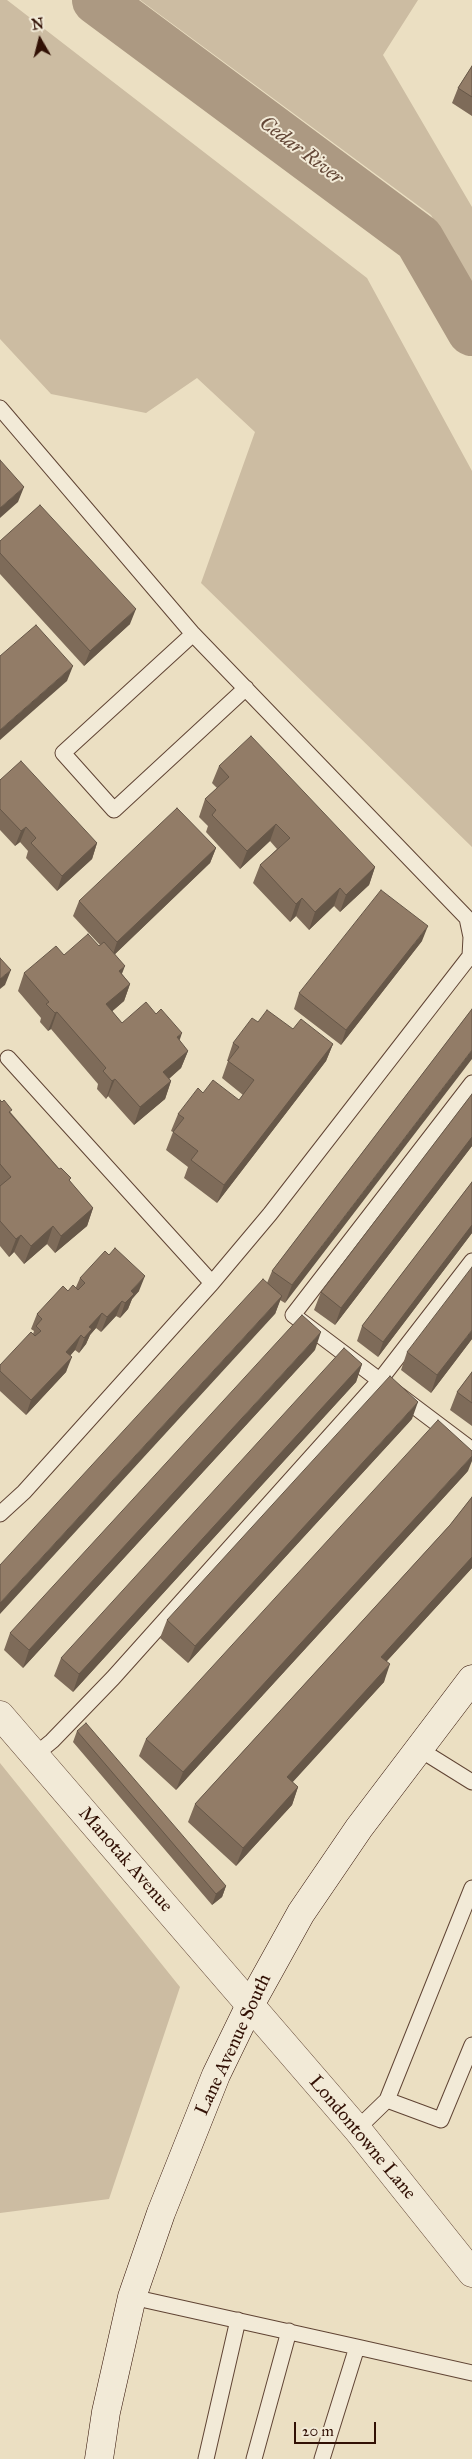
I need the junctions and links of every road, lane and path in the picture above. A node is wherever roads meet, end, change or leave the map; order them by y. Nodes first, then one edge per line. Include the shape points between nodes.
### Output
1 (0, 408) edge
2 (193, 634) junction
3 (246, 688) junction
4 (8, 1058) dead end
5 (472, 1083) edge
6 (472, 1261) edge
7 (212, 1283) junction
8 (380, 1380) junction
9 (472, 1450) edge
10 (0, 1514) edge
11 (472, 1679) edge
12 (0, 1715) edge
13 (419, 1750) junction
14 (35, 1755) junction
15 (472, 1782) edge
16 (472, 1888) edge
17 (250, 2006) junction
18 (472, 2045) edge
19 (387, 2100) junction
20 (357, 2129) junction
21 (472, 2273) edge
22 (132, 2297) junction
23 (238, 2320) junction
24 (289, 2331) junction
25 (357, 2347) junction
26 (472, 2373) edge
27 (99, 2459) edge
28 (206, 2459) edge
29 (254, 2459) edge
30 (322, 2459) edge

1 - 2 lane
2 - 3 lane
2 - 3 lane via 63,753 114,810
3 - 7 lane via 468,918 470,956 270,1214
4 - 7 lane
5 - 8 lane via 293,1315
6 - 8 lane
7 - 10 lane via 24,1492
8 - 9 lane
8 - 14 lane via 113,1678
11 - 13 main road, Lane Avenue South
12 - 14 main road, Manotak Avenue
13 - 15 lane
13 - 17 main road, Lane Avenue South via 359,1828 301,1912
14 - 17 main road, Manotak Avenue
16 - 19 lane
17 - 20 main road, Londontowne Lane
17 - 22 main road, Lane Avenue South via 216,2075 161,2213
18 - 19 lane via 440,2120
19 - 20 lane
20 - 21 main road, Londontowne Lane
22 - 23 lane
22 - 27 main road, Lane Avenue South via 106,2412
23 - 24 lane
23 - 28 lane
24 - 25 lane
24 - 29 lane
25 - 26 lane
25 - 30 lane

